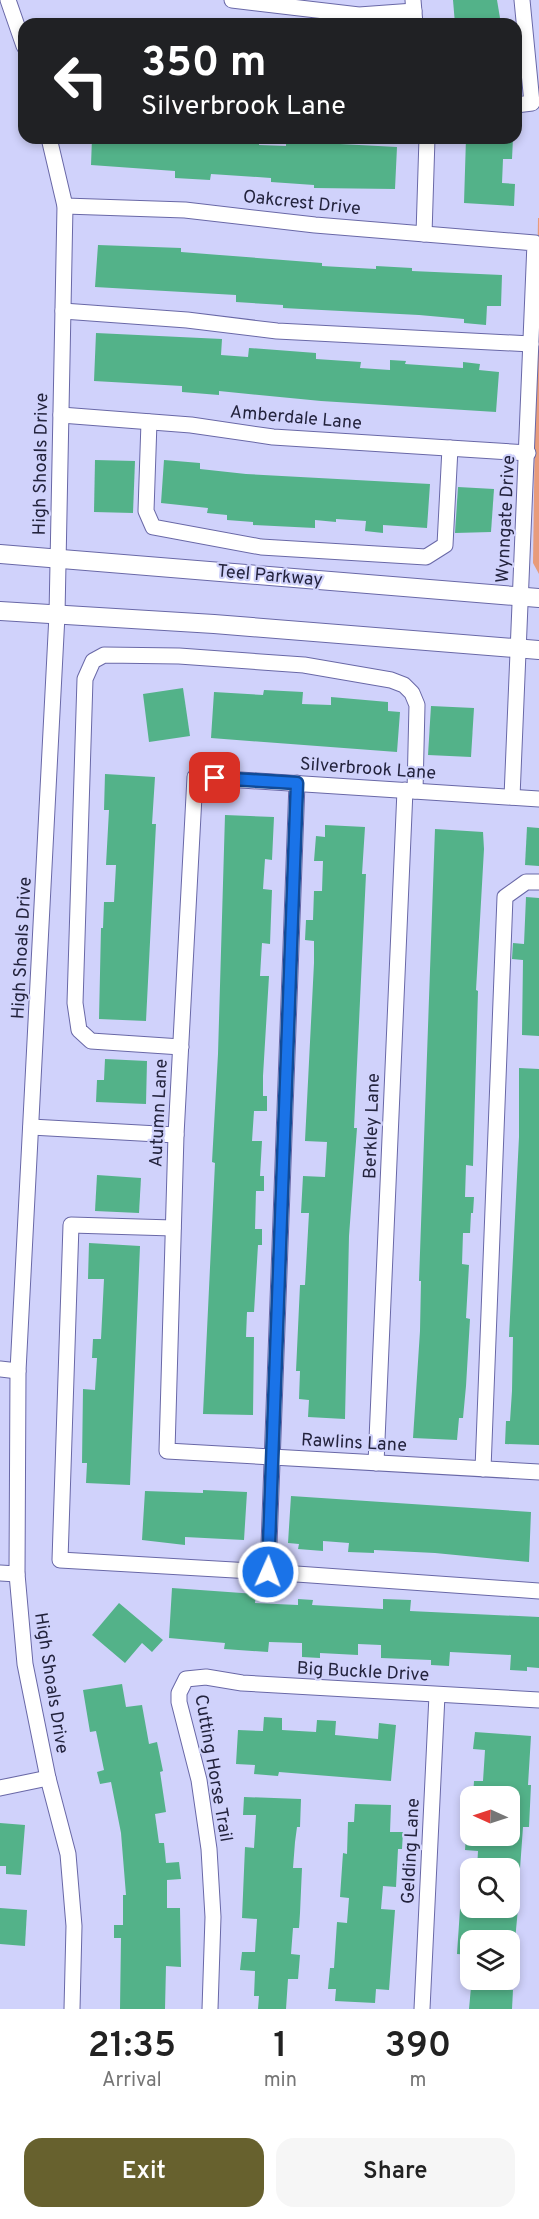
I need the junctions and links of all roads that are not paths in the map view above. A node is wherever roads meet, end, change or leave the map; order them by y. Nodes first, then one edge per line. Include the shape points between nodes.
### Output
1 (231, 0) edge
2 (522, 0) edge
3 (13, 1) edge
4 (414, 12) edge
5 (18, 21) edge
6 (522, 104) edge
7 (50, 144) edge
8 (427, 144) edge
9 (65, 206) junction
10 (424, 234) junction
11 (535, 243) joint
12 (63, 311) junction
13 (531, 345) junction
14 (61, 415) junction
15 (149, 422) junction
16 (450, 448) junction
17 (528, 453) junction
18 (0, 554) edge
19 (58, 557) junction
20 (530, 598) edge
21 (0, 611) edge
22 (57, 615) junction
23 (520, 648) junction
24 (539, 650) edge
25 (195, 777) joint
26 (297, 783) junction
27 (410, 791) junction
28 (512, 797) junction
29 (539, 799) edge
30 (539, 882) edge
31 (181, 1047) junction
32 (31, 1126) junction
33 (176, 1135) junction
34 (173, 1228) junction
35 (0, 1369) edge
36 (18, 1371) junction
37 (167, 1451) joint
38 (273, 1457) junction
39 (376, 1463) junction
40 (483, 1469) junction
41 (539, 1473) edge
42 (268, 1572) junction
43 (0, 1573) edge
44 (17, 1574) junction
45 (539, 1591) edge
46 (186, 1679) joint
47 (437, 1695) junction
48 (539, 1700) edge
49 (48, 1778) junction
50 (0, 1788) edge
51 (72, 2009) edge
52 (210, 2009) edge
53 (422, 2009) edge

1 - 4 street via 359,15
2 - 6 street via 532,103
3 - 5 street
7 - 9 street, High Shoals Drive
8 - 10 street
9 - 10 street, Oakcrest Drive via 185,210
9 - 12 street, High Shoals Drive
10 - 11 street, Oakcrest Drive
11 - 13 street, Wynngate Drive
12 - 13 street via 277,330
12 - 14 street, High Shoals Drive
13 - 17 street, Wynngate Drive
14 - 15 street, Amberdale Lane
14 - 19 street, High Shoals Drive
15 - 16 street, Amberdale Lane via 273,437
15 - 16 street via 146,511 153,527 261,547 426,557 445,545
16 - 17 street, Amberdale Lane
17 - 20 street, Wynngate Drive
18 - 19 main road, Teel Parkway
19 - 20 main road, Teel Parkway
19 - 22 street, High Shoals Drive
20 - 23 street, Wynngate Drive
21 - 22 main road
22 - 23 main road
22 - 32 street, High Shoals Drive
23 - 24 main road
23 - 28 street, Wynngate Drive
25 - 26 street, Silverbrook Lane
25 - 31 street, Autumn Lane
26 - 27 street, Silverbrook Lane
26 - 38 street
27 - 28 street, Silverbrook Lane
27 - 31 street, Berkley Lane via 417,705 404,684 353,671 304,665 179,656 104,655 93,661 85,679 75,1003 79,1030 91,1041
27 - 39 street, Berkley Lane
28 - 29 street, Silverbrook Lane
30 - 40 street via 526,882 504,897
31 - 33 street, Autumn Lane
32 - 33 street
32 - 36 street, High Shoals Drive
33 - 34 street, Autumn Lane
34 - 37 street, Autumn Lane
34 - 42 street via 71,1225 60,1560
35 - 36 street
36 - 44 street, High Shoals Drive
37 - 38 street, Rawlins Lane
38 - 39 street, Rawlins Lane
38 - 42 street
39 - 40 street, Rawlins Lane
40 - 41 street, Rawlins Lane
42 - 45 street
43 - 44 street
44 - 49 street, High Shoals Drive via 25,1664
46 - 47 street, Big Buckle Drive via 206,1677 242,1683
46 - 52 street, Cutting Horse Trail via 178,1693 179,1702 200,1788 211,1874
47 - 48 street, Big Buckle Drive
47 - 53 street, Gelding Lane
49 - 50 street
49 - 51 street, High Shoals Drive via 68,1854 74,1926

